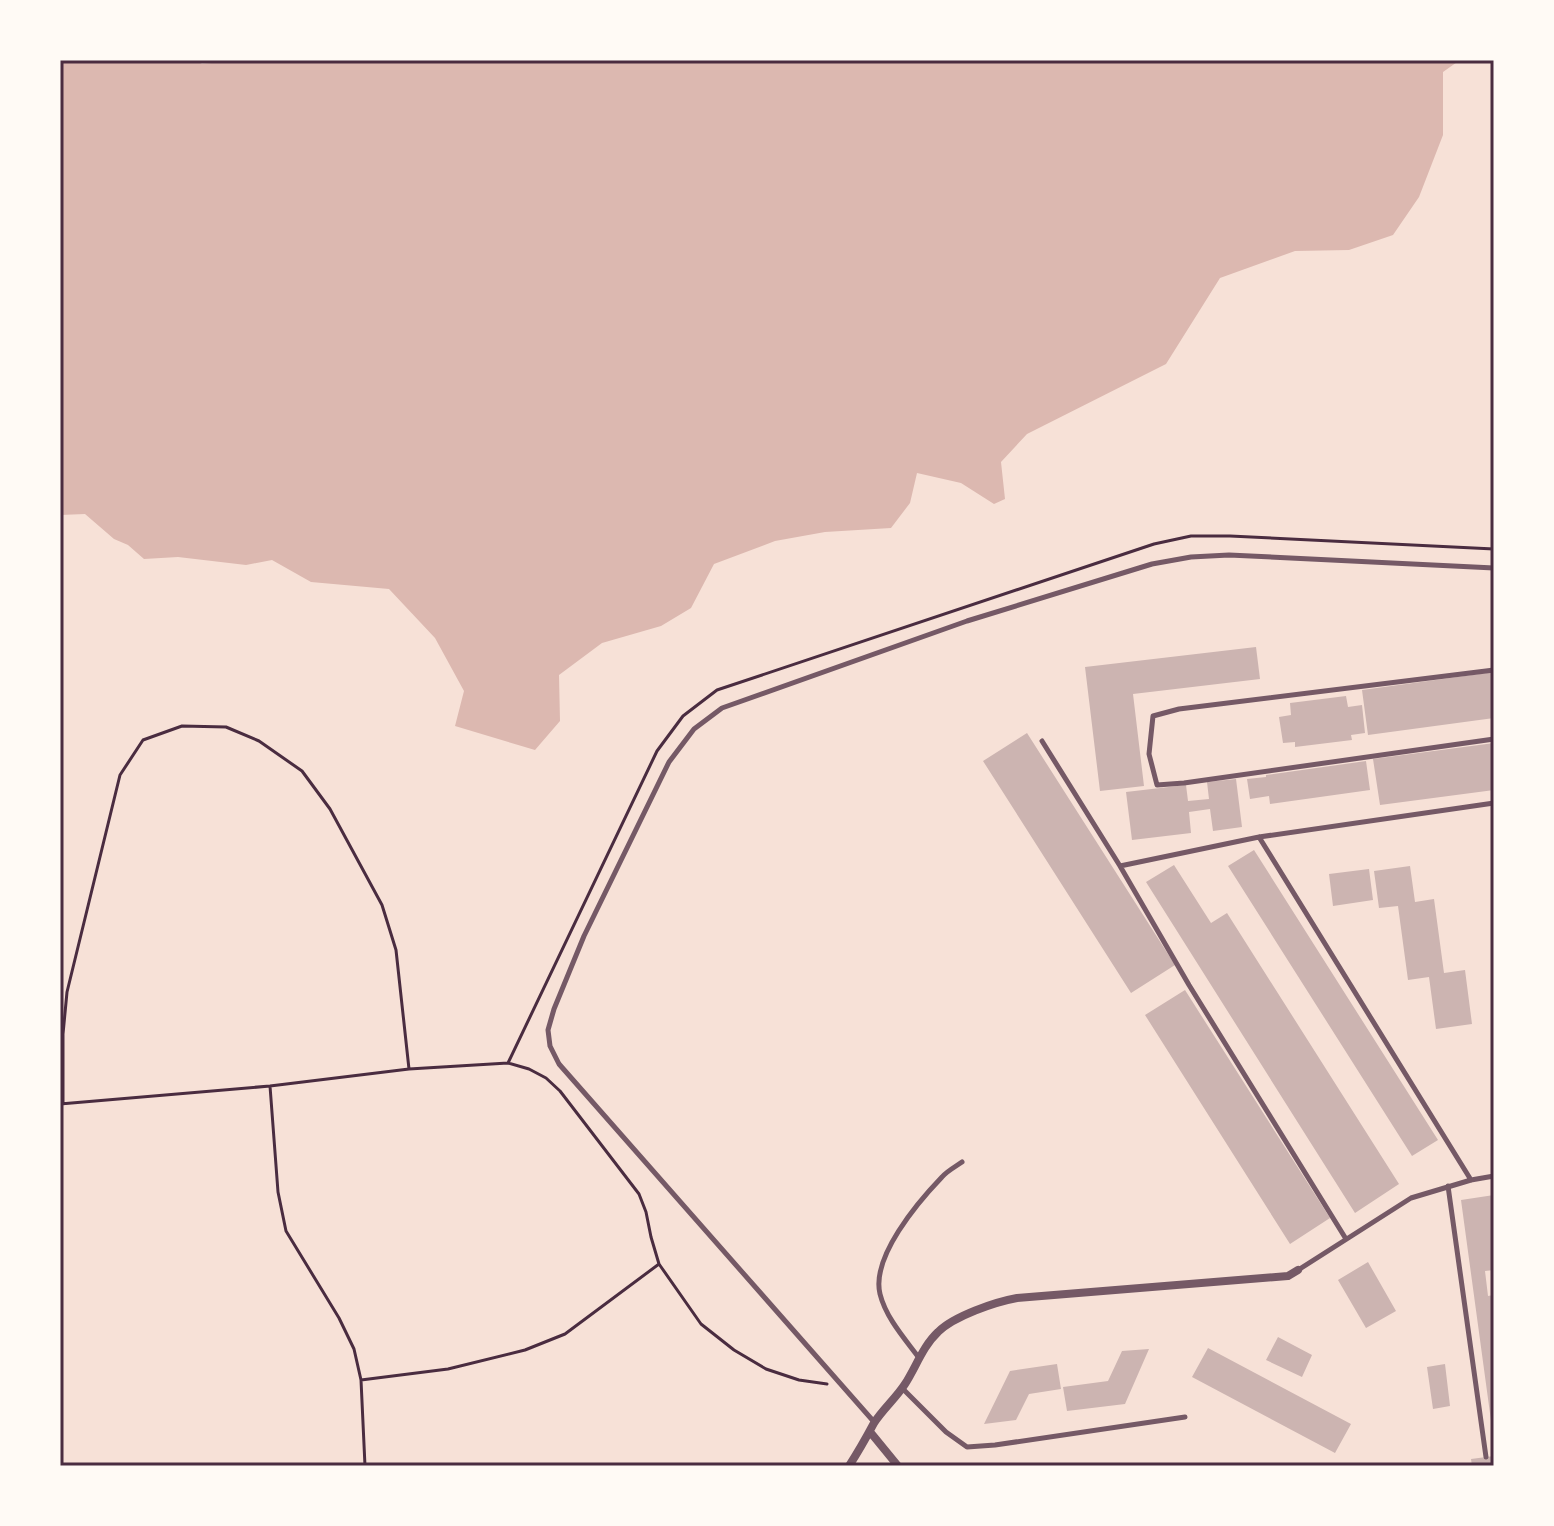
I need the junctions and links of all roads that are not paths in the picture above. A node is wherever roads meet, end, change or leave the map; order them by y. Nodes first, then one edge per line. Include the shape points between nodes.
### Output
1 (1494, 568) edge
2 (1494, 670) edge
3 (1494, 739) edge
4 (1042, 741) dead end
5 (1494, 803) edge
6 (1259, 837) junction
7 (1120, 866) junction
8 (962, 1162) dead end
9 (1494, 1176) edge
10 (1471, 1180) junction
11 (1448, 1186) junction
12 (1346, 1239) junction
13 (1298, 1270) joint
14 (919, 1358) junction
15 (902, 1388) junction
16 (1185, 1417) dead end
17 (875, 1423) junction
18 (871, 1433) junction
19 (1486, 1457) dead end
20 (849, 1466) edge
21 (898, 1466) edge

1 - 17 lane via 1229,555 1152,564 967,621 722,708 694,729 669,762 584,936 554,1009 550,1046 559,1064
2 - 3 lane via 1179,709 1153,716 1149,754 1157,785
4 - 7 lane
5 - 6 lane
6 - 7 lane
6 - 10 lane
7 - 12 lane
8 - 14 lane via 943,1175 901,1227 880,1275 885,1307
9 - 10 lane
10 - 11 lane
11 - 12 lane via 1411,1198
11 - 19 lane
12 - 13 lane
13 - 14 street via 1288,1276 996,1302 939,1331
14 - 15 street
15 - 16 lane via 967,1447
15 - 17 street
17 - 18 street
18 - 20 street
18 - 21 street

